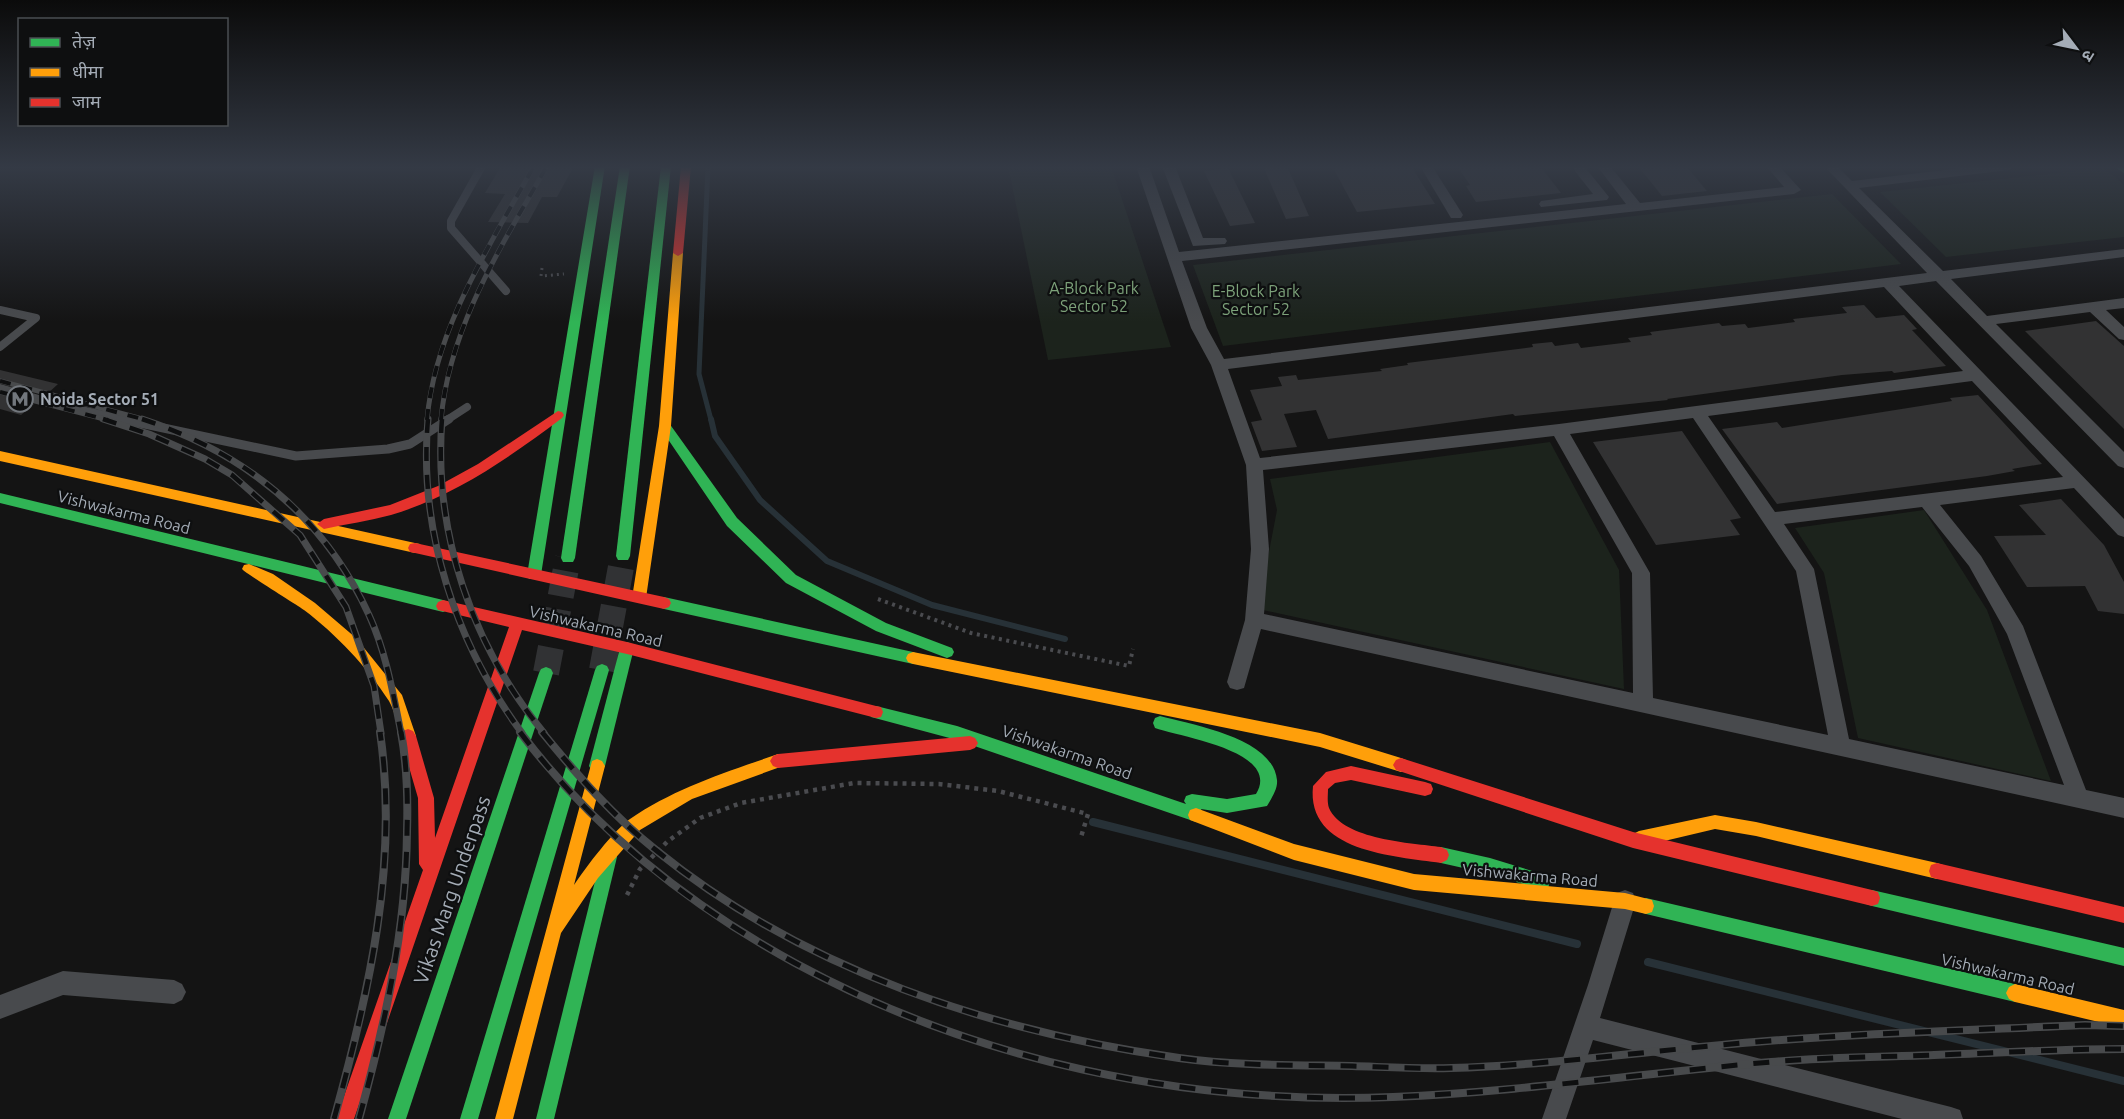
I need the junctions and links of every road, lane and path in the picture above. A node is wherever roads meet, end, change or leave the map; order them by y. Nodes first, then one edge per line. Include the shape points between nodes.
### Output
1 (453, 218) edge
2 (591, 218) edge
3 (617, 218) edge
4 (660, 218) edge
5 (681, 218) edge
6 (1161, 218) edge
7 (1188, 218) edge
8 (1426, 218) edge
9 (1530, 218) edge
10 (1882, 218) edge
11 (2124, 254) edge
12 (1174, 256) junction
13 (542, 267) dead end
14 (582, 272) junction
15 (1939, 275) junction
16 (1887, 282) junction
17 (506, 291) dead end
18 (2124, 303) edge
19 (2093, 307) junction
20 (0, 310) edge
21 (1984, 321) junction
22 (2124, 335) edge
23 (0, 347) edge
24 (1219, 365) junction
25 (1977, 375) junction
26 (0, 388) edge
27 (466, 407) dead end
28 (1696, 412) junction
29 (558, 415) junction
30 (665, 426) junction
31 (1559, 430) junction
32 (0, 456) edge
33 (2124, 462) edge
34 (1254, 465) junction
35 (2079, 481) junction
36 (0, 498) edge
37 (1926, 500) junction
38 (1770, 519) junction
39 (318, 526) junction
40 (2124, 530) edge
41 (216, 552) junction
42 (623, 556) tunnel mouth
43 (568, 558) tunnel mouth
44 (534, 575) junction
45 (873, 597) dead end
46 (639, 598) junction
47 (1254, 620) junction
48 (517, 624) junction
49 (627, 648) junction
50 (1133, 649) dead end
51 (602, 670) tunnel mouth
52 (983, 672) junction
53 (546, 673) tunnel mouth
54 (1236, 682) dead end
55 (1087, 693) junction
56 (1643, 705) junction
57 (986, 742) junction
58 (1840, 747) junction
59 (1498, 795) junction
60 (1150, 798) junction
61 (2079, 798) junction
62 (2124, 808) edge
63 (1081, 837) dead end
64 (1633, 840) junction
65 (610, 851) junction
66 (427, 882) junction
67 (1588, 896) junction
68 (1624, 901) junction
69 (622, 905) dead end
70 (2124, 915) edge
71 (556, 927) junction
72 (2124, 957) edge
73 (174, 992) dead end
74 (0, 1007) edge
75 (2124, 1019) edge
76 (1585, 1026) junction
77 (345, 1119) edge
78 (397, 1119) edge
79 (469, 1119) edge
80 (504, 1119) edge
81 (545, 1119) edge
82 (1554, 1119) edge
83 (1952, 1119) edge

1 - 17 lane via 451,228
2 - 14 main road
3 - 43 main road
4 - 42 main road
5 - 30 main road
6 - 12 street
7 - 8 street via 1197,243
9 - 12 street
10 - 15 street
11 - 15 street
12 - 24 street via 1199,328
13 - 14 path via 541,276
14 - 29 main road
15 - 16 street
15 - 21 street
16 - 24 street
16 - 25 street
18 - 19 street
19 - 21 street
19 - 22 street
20 - 23 lane via 36,318
21 - 33 street
24 - 34 street
25 - 28 street
25 - 35 street
26 - 27 lane via 71,408 296,456 410,444
28 - 31 street
28 - 38 street
29 - 39 main road via 467,475 400,507
29 - 44 main road
30 - 46 main road
30 - 52 main road via 732,522 790,579 881,627 960,657
31 - 34 street
31 - 56 street via 1641,573
32 - 39 main road, Vishwakarma Road
34 - 47 street via 1260,549
35 - 37 street
35 - 40 street
36 - 41 main road, Vishwakarma Road
37 - 38 street
37 - 61 street via 1975,561 2016,632
38 - 58 street via 1804,569
39 - 44 main road, Vishwakarma Road
41 - 48 main road, Vishwakarma Road
41 - 66 main road via 268,578 310,607 351,642 397,700 426,798
44 - 46 main road, Vishwakarma Road
45 - 50 path via 971,633 1129,666
46 - 52 main road, Vishwakarma Road
47 - 54 street
47 - 56 street
48 - 49 main road, Vishwakarma Road
48 - 66 main road
49 - 57 main road, Vishwakarma Road
49 - 71 main road
51 - 79 main road
52 - 55 main road, Vishwakarma Road
53 - 78 main road, Vikas Marg Underpass
55 - 59 main road, Vishwakarma Road via 1320,740
55 - 60 main road via 1145,719 1237,746 1258,757 1269,774 1269,787 1262,801 1244,807
56 - 58 street
57 - 60 main road, Vishwakarma Road
57 - 65 main road via 781,760 687,794 634,825
58 - 61 street
59 - 64 main road, Vishwakarma Road
59 - 67 main road via 1429,790 1351,773 1331,777 1321,786 1319,807 1330,823 1355,837 1459,858
60 - 67 main road, Vishwakarma Road via 1294,852 1414,882
61 - 62 street
63 - 69 path via 1088,814 998,791 939,784 854,783 741,803 700,818 668,841 640,869
64 - 70 main road via 1715,822 1756,828
64 - 72 main road, Vishwakarma Road
65 - 71 main road
65 - 81 main road
66 - 77 main road
67 - 68 main road, Vishwakarma Road
68 - 75 main road, Vishwakarma Road
68 - 76 street
71 - 80 main road
73 - 74 street via 63,982
76 - 82 street
76 - 83 street

